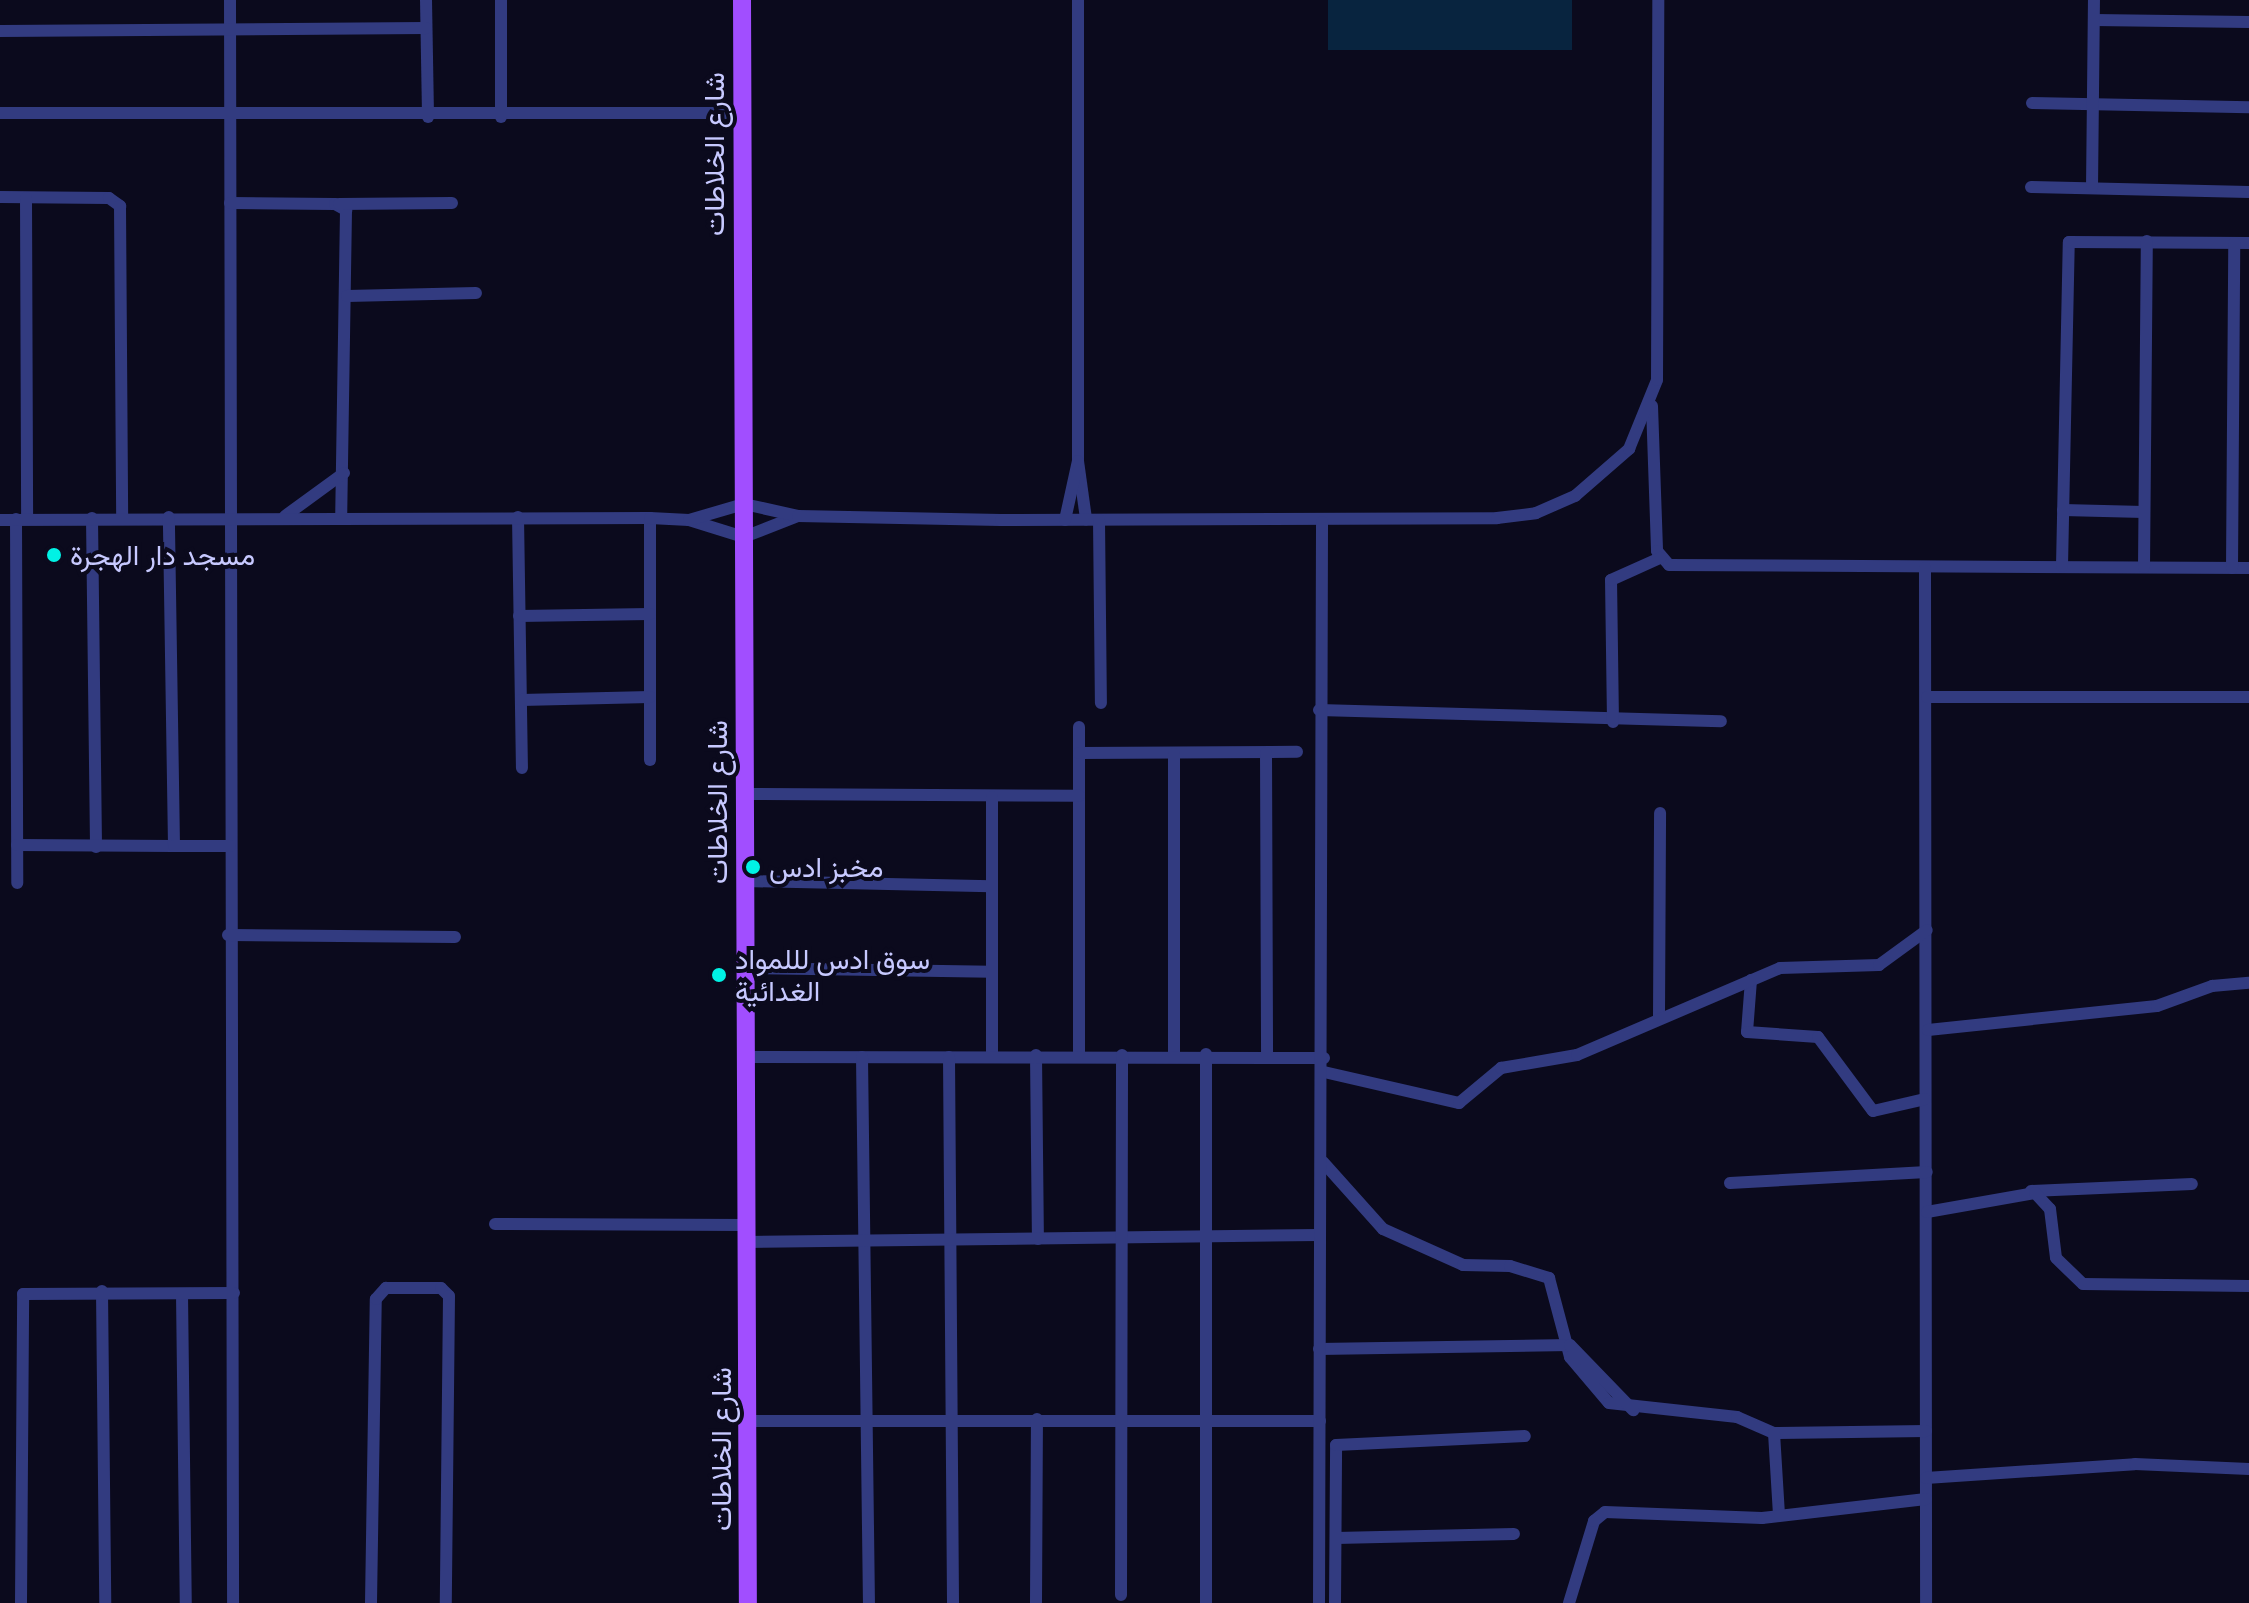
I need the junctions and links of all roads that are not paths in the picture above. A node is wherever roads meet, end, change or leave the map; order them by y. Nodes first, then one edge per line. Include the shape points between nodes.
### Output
1 (230, 0) edge
2 (426, 0) edge
3 (501, 0) edge
4 (742, 0) edge
5 (1078, 0) edge
6 (1658, 0) edge
7 (2094, 0) edge
8 (2094, 20) junction
9 (2249, 22) edge
10 (426, 28) junction
11 (230, 29) junction
12 (0, 31) edge
13 (2032, 103) dead end
14 (2093, 104) junction
15 (2249, 107) edge
16 (0, 113) edge
17 (742, 113) junction
18 (230, 114) junction
19 (428, 117) junction
20 (501, 117) junction
21 (2031, 187) dead end
22 (2092, 188) junction
23 (2249, 192) edge
24 (0, 197) edge
25 (26, 198) junction
26 (230, 203) junction
27 (452, 203) dead end
28 (335, 204) junction
29 (2147, 241) junction
30 (2234, 243) junction
31 (2249, 243) edge
32 (476, 293) dead end
33 (347, 296) junction
34 (1652, 403) junction
35 (2233, 422) junction
36 (2249, 422) edge
37 (1078, 461) junction
38 (344, 473) junction
39 (744, 504) junction
40 (2063, 510) junction
41 (2144, 512) junction
42 (227, 516) junction
43 (285, 516) junction
44 (341, 516) junction
45 (798, 516) junction
46 (169, 517) junction
47 (518, 517) junction
48 (92, 518) junction
49 (122, 518) junction
50 (650, 518) junction
51 (22, 519) junction
52 (0, 520) edge
53 (689, 520) junction
54 (1065, 520) junction
55 (1093, 520) junction
56 (1322, 522) junction
57 (744, 537) junction
58 (1660, 558) junction
59 (2062, 566) junction
60 (2144, 567) junction
61 (1925, 568) junction
62 (2232, 568) junction
63 (2249, 568) edge
64 (650, 614) junction
65 (519, 616) junction
66 (650, 697) junction
67 (1927, 697) junction
68 (2249, 697) edge
69 (521, 700) junction
70 (1101, 703) dead end
71 (1319, 710) junction
72 (1721, 721) dead end
73 (1613, 722) junction
74 (1079, 727) dead end
75 (1297, 752) dead end
76 (1079, 753) junction
77 (1266, 753) junction
78 (1174, 754) junction
79 (650, 760) dead end
80 (522, 768) dead end
81 (745, 794) junction
82 (1079, 796) junction
83 (992, 797) junction
84 (1660, 813) dead end
85 (17, 845) junction
86 (174, 846) junction
87 (230, 846) junction
88 (96, 847) junction
89 (745, 881) junction
90 (17, 883) dead end
91 (991, 886) junction
92 (1927, 930) junction
93 (228, 935) junction
94 (455, 937) dead end
95 (745, 968) junction
96 (991, 972) junction
97 (1751, 980) junction
98 (2249, 983) edge
99 (1659, 1016) junction
100 (1928, 1030) junction
101 (1174, 1054) junction
102 (1206, 1054) junction
103 (992, 1055) junction
104 (1036, 1055) junction
105 (1079, 1055) junction
106 (1122, 1055) junction
107 (1267, 1055) junction
108 (747, 1057) junction
109 (862, 1057) junction
110 (949, 1057) junction
111 (1324, 1058) junction
112 (1324, 1072) junction
113 (1925, 1099) junction
114 (1323, 1162) junction
115 (1927, 1172) junction
116 (1730, 1183) dead end
117 (2192, 1184) dead end
118 (2027, 1191) junction
119 (1927, 1212) junction
120 (495, 1224) dead end
121 (747, 1234) junction
122 (1318, 1235) junction
123 (1207, 1238) junction
124 (1038, 1239) junction
125 (1121, 1239) junction
126 (950, 1240) junction
127 (865, 1241) junction
128 (2249, 1286) edge
129 (102, 1291) junction
130 (234, 1293) junction
131 (182, 1294) junction
132 (1564, 1344) junction
133 (1319, 1349) junction
134 (952, 1419) junction
135 (1037, 1419) junction
136 (1121, 1419) junction
137 (749, 1421) junction
138 (867, 1421) junction
139 (1320, 1421) junction
140 (1207, 1422) junction
141 (1926, 1431) junction
142 (1774, 1433) junction
143 (1525, 1436) dead end
144 (2249, 1469) edge
145 (1926, 1478) junction
146 (1926, 1499) junction
147 (1779, 1515) junction
148 (1514, 1534) dead end
149 (1336, 1538) junction
150 (1121, 1595) dead end
151 (21, 1603) edge
152 (105, 1603) edge
153 (186, 1603) edge
154 (233, 1603) edge
155 (371, 1603) edge
156 (446, 1603) edge
157 (748, 1603) edge
158 (869, 1603) edge
159 (953, 1603) edge
160 (1036, 1603) edge
161 (1206, 1603) edge
162 (1319, 1603) edge
163 (1335, 1603) edge
164 (1569, 1603) edge
165 (1926, 1603) edge

1 - 11 street
2 - 10 street
3 - 20 street
4 - 17 main road, شارع الخلاطات
5 - 37 street
6 - 34 street
7 - 8 street
8 - 9 street
8 - 14 street
10 - 11 street
10 - 19 street
11 - 12 street
11 - 18 street
13 - 14 street
14 - 15 street
14 - 22 street
16 - 18 street
17 - 20 street
17 - 39 main road, شارع الخلاطات
18 - 19 street
18 - 26 street
19 - 20 street
21 - 22 street
22 - 23 street
24 - 25 street
25 - 49 street via 109,198 120,206
25 - 51 street
26 - 28 street
26 - 42 street
27 - 28 street
28 - 33 street via 346,210
29 - 30 street
29 - 40 street via 2074,240 2067,247
29 - 41 street
30 - 31 street
30 - 35 street
32 - 33 street
33 - 38 street
34 - 56 street via 1613,468 1536,513
34 - 58 street
35 - 36 street
35 - 62 street
37 - 54 street
37 - 55 street
38 - 43 street
38 - 44 street
39 - 45 street
39 - 53 street
39 - 57 main road, شارع الخلاطات
40 - 41 street
40 - 59 street
41 - 60 street
42 - 43 street
42 - 46 street
42 - 87 street
43 - 44 street
44 - 47 street
45 - 54 street
45 - 57 street
46 - 49 street
46 - 86 street
47 - 50 street
47 - 65 street
48 - 49 street
48 - 51 street
48 - 88 street
50 - 53 street
50 - 64 street
51 - 52 street
51 - 85 street
53 - 57 street
54 - 55 street
55 - 56 street
55 - 70 street
56 - 71 street
57 - 81 main road, شارع الخلاطات
58 - 61 street via 1669,565
58 - 73 street via 1611,580
59 - 60 street
59 - 61 street
60 - 62 street
61 - 67 street
62 - 63 street
64 - 65 street
64 - 66 street
65 - 69 street
66 - 69 street
66 - 79 street
67 - 68 street
67 - 92 street
69 - 80 street
71 - 73 street
71 - 111 street
72 - 73 street
74 - 76 street
75 - 77 street
76 - 78 street
76 - 82 street
77 - 78 street
77 - 107 street
78 - 101 street
81 - 83 street
81 - 89 main road, شارع الخلاطات
82 - 83 street
82 - 105 street
83 - 91 street
84 - 99 street
85 - 88 street
85 - 90 street
86 - 87 street
86 - 88 street
87 - 93 street
89 - 91 street
89 - 95 main road, شارع الخلاطات
91 - 96 street
92 - 97 street via 1879,965 1780,968
92 - 100 street
93 - 94 street
93 - 130 street
95 - 96 street
95 - 108 main road, شارع الخلاطات
96 - 103 street
97 - 99 street
97 - 113 street via 1747,1032 1818,1037 1873,1111
98 - 100 street via 2212,986 2157,1006
99 - 112 street via 1577,1055 1501,1068 1459,1103
100 - 113 street
101 - 102 street
101 - 106 street
102 - 107 street
102 - 123 street
103 - 104 street
103 - 110 street
104 - 105 street
104 - 124 street
105 - 106 street
106 - 125 street
107 - 111 street
108 - 109 street
108 - 121 main road, شارع الخلاطات
109 - 110 street
109 - 127 street
110 - 126 street
111 - 112 street
112 - 114 street
113 - 115 street
114 - 122 street
114 - 132 street via 1383,1229 1463,1265 1510,1266 1549,1278
115 - 116 street
115 - 119 street
117 - 118 street
118 - 119 street
118 - 128 street via 2047,1203 2056,1258 2083,1284
119 - 141 street
120 - 121 street
121 - 127 street
121 - 137 main road, شارع الخلاطات
122 - 123 street
122 - 133 street
123 - 125 street
123 - 140 street
124 - 125 street
124 - 126 street
125 - 136 street
126 - 127 street
126 - 134 street
127 - 138 street
129 - 131 street
129 - 151 street via 34,1292 20,1301
129 - 152 street
130 - 131 street
130 - 154 street
131 - 153 street
132 - 133 street
132 - 142 street via 1599,1397 1633,1410 1737,1417
133 - 139 street
134 - 135 street
134 - 138 street
134 - 159 street
135 - 136 street
135 - 160 street
136 - 140 street
136 - 150 street
137 - 138 street
137 - 157 main road, شارع الخلاطات
138 - 158 street
139 - 140 street
139 - 162 street
140 - 161 street
141 - 142 street
141 - 145 street
142 - 147 street
143 - 149 street via 1339,1442 1333,1453
144 - 145 street via 2135,1464
145 - 146 street
146 - 147 street
146 - 165 street
147 - 164 street via 1605,1512 1594,1521
148 - 149 street
149 - 163 street
155 - 156 street via 376,1299 386,1288 428,1288 449,1296

